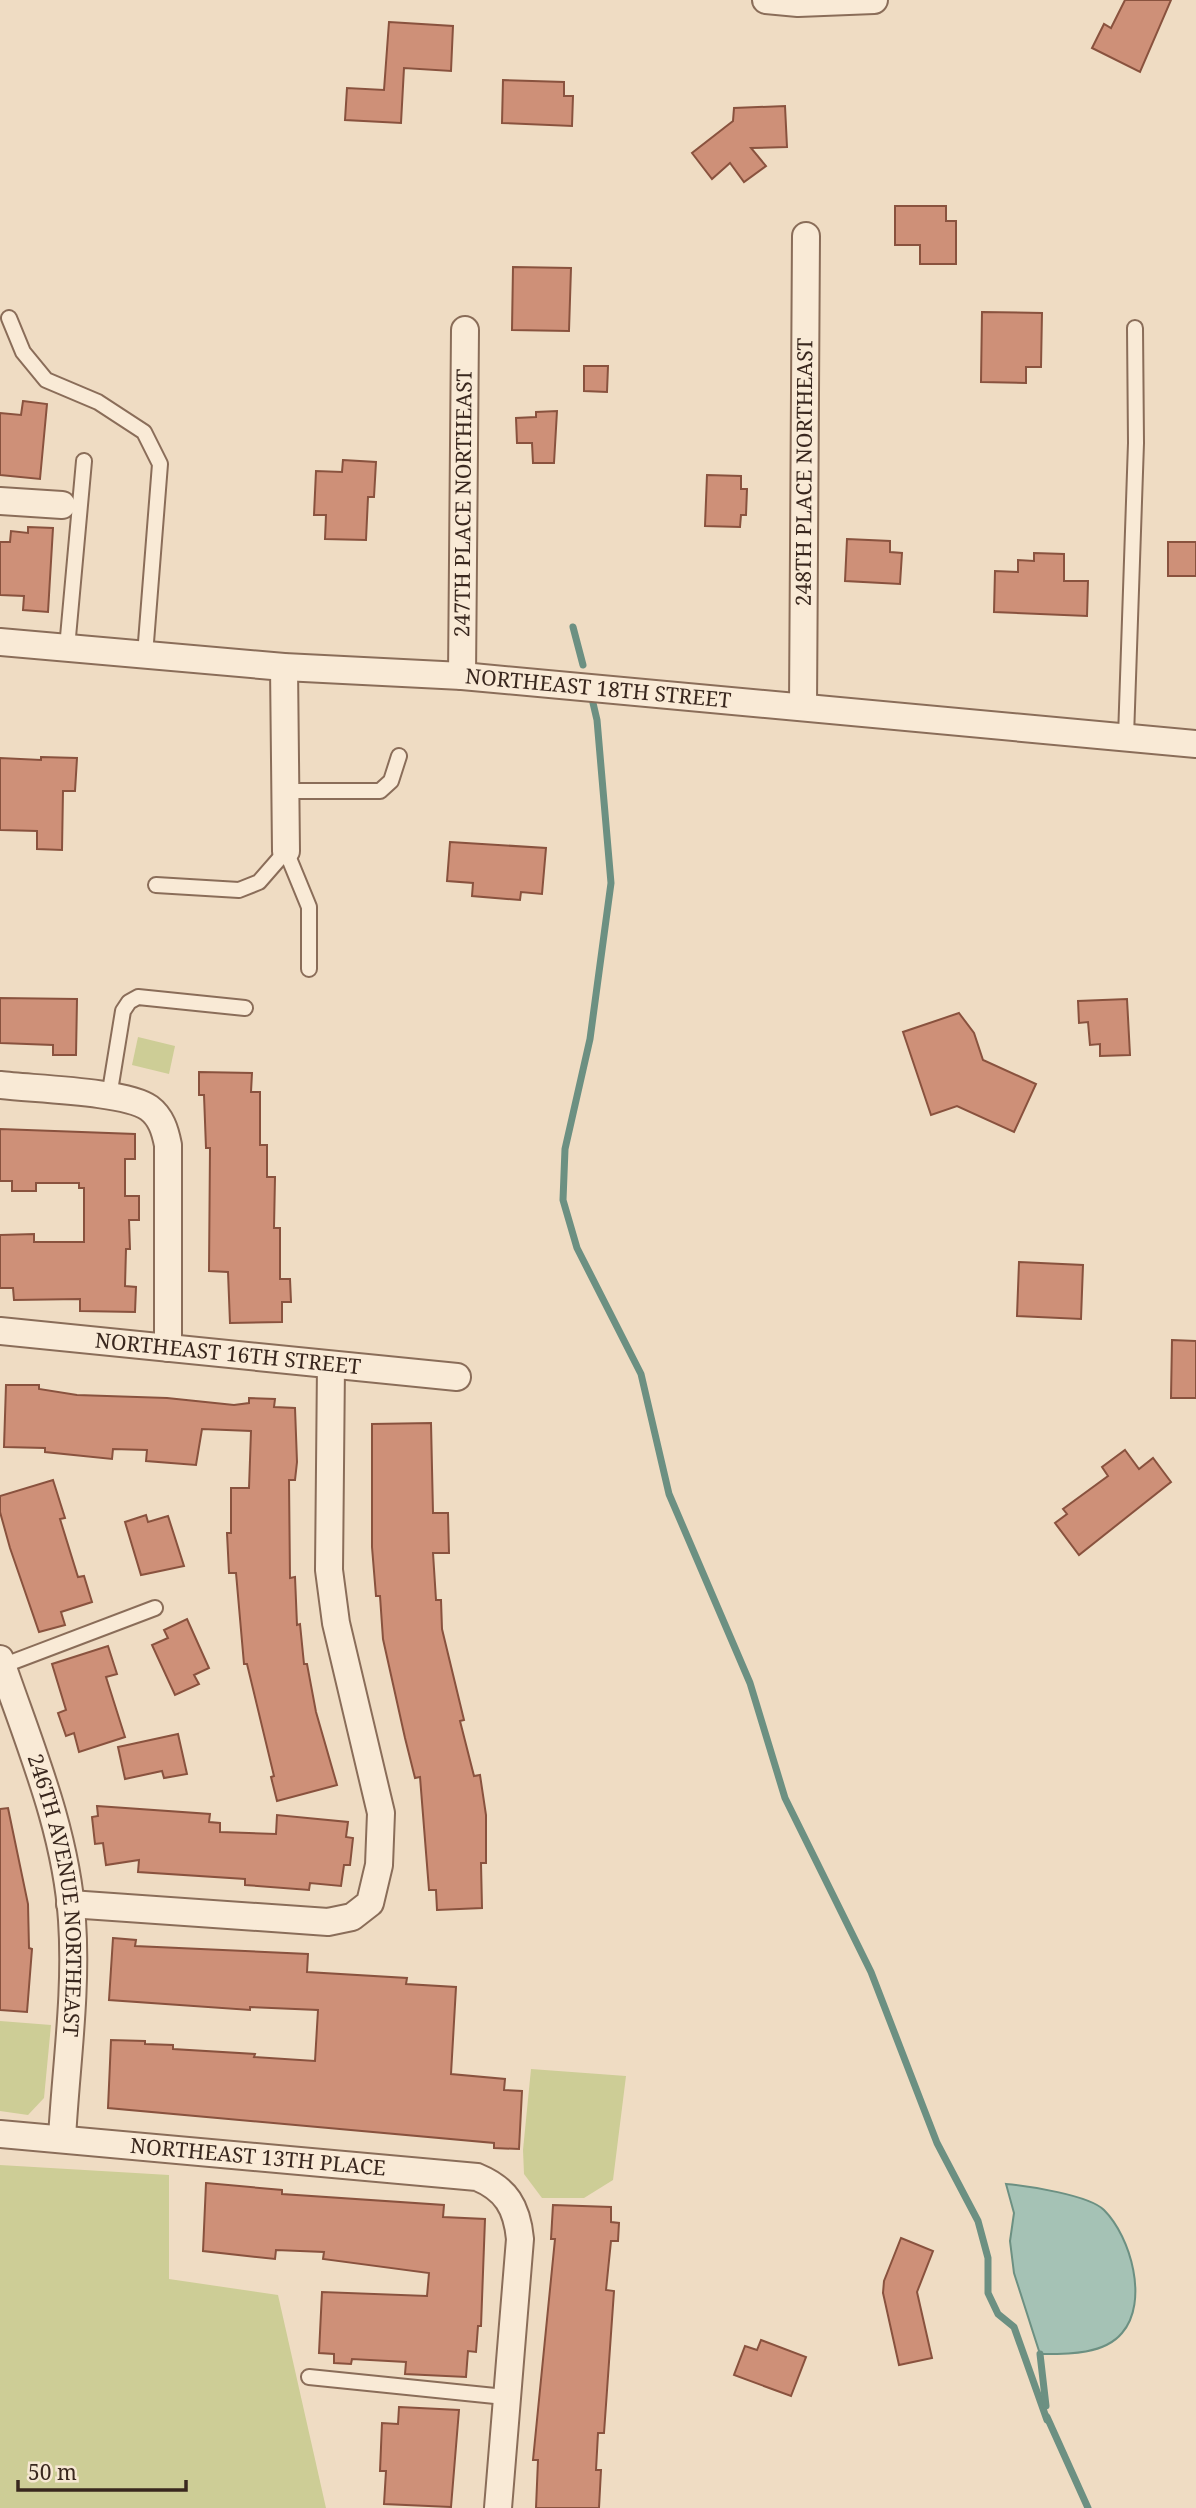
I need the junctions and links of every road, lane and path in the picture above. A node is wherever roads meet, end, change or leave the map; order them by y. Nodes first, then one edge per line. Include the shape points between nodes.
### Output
1 (766, 0) edge
2 (874, 0) edge
3 (806, 236) dead end
4 (9, 318) dead end
5 (1135, 328) dead end
6 (465, 330) dead end
7 (84, 461) dead end
8 (0, 501) edge
9 (62, 505) dead end
10 (0, 642) edge
11 (67, 648) junction
12 (145, 655) junction
13 (285, 667) junction
14 (462, 676) junction
15 (803, 706) junction
16 (1126, 737) junction
17 (1196, 744) edge
18 (399, 756) dead end
19 (285, 791) junction
20 (286, 850) junction
21 (156, 885) dead end
22 (309, 968) dead end
23 (245, 1008) dead end
24 (0, 1085) edge
25 (109, 1097) junction
26 (0, 1331) edge
27 (168, 1348) junction
28 (331, 1365) junction
29 (457, 1377) dead end
30 (155, 1608) dead end
31 (1, 1662) edge
32 (70, 1904) junction
33 (0, 2134) edge
34 (62, 2138) junction
35 (309, 2377) dead end
36 (505, 2397) junction
37 (498, 2508) edge

1 - 2 street
3 - 15 street, 248TH PLACE NORTHEAST
4 - 12 lane via 23,352 46,380 98,402 144,432 160,464
5 - 16 lane via 1136,443
6 - 14 street, 247TH PLACE NORTHEAST
7 - 11 lane
8 - 9 street
10 - 11 street, NORTHEAST 18TH STREET
11 - 12 street, NORTHEAST 18TH STREET
12 - 13 street, NORTHEAST 18TH STREET
13 - 14 street, NORTHEAST 18TH STREET
13 - 19 street
14 - 15 street, NORTHEAST 18TH STREET
15 - 16 street, NORTHEAST 18TH STREET
16 - 17 street, NORTHEAST 18TH STREET
18 - 19 lane via 391,781 380,791
19 - 20 street
20 - 21 lane via 259,882 239,890
20 - 22 lane via 309,907
23 - 25 lane via 133,999 123,1011
24 - 25 street
25 - 27 street via 134,1100 157,1116 165,1128
26 - 27 street, NORTHEAST 16TH STREET
27 - 28 street, NORTHEAST 16TH STREET
28 - 29 street, NORTHEAST 16TH STREET
28 - 32 street via 328,1570 381,1813 379,1865 370,1903 352,1917 328,1922
30 - 31 lane
31 - 32 street, 246TH AVENUE NORTHEAST via 54,1815
32 - 34 street, 246TH AVENUE NORTHEAST via 73,1962
33 - 34 street, NORTHEAST 13TH PLACE
34 - 36 street, NORTHEAST 13TH PLACE via 477,2177 497,2185 515,2211 520,2239
35 - 36 lane
36 - 37 street

